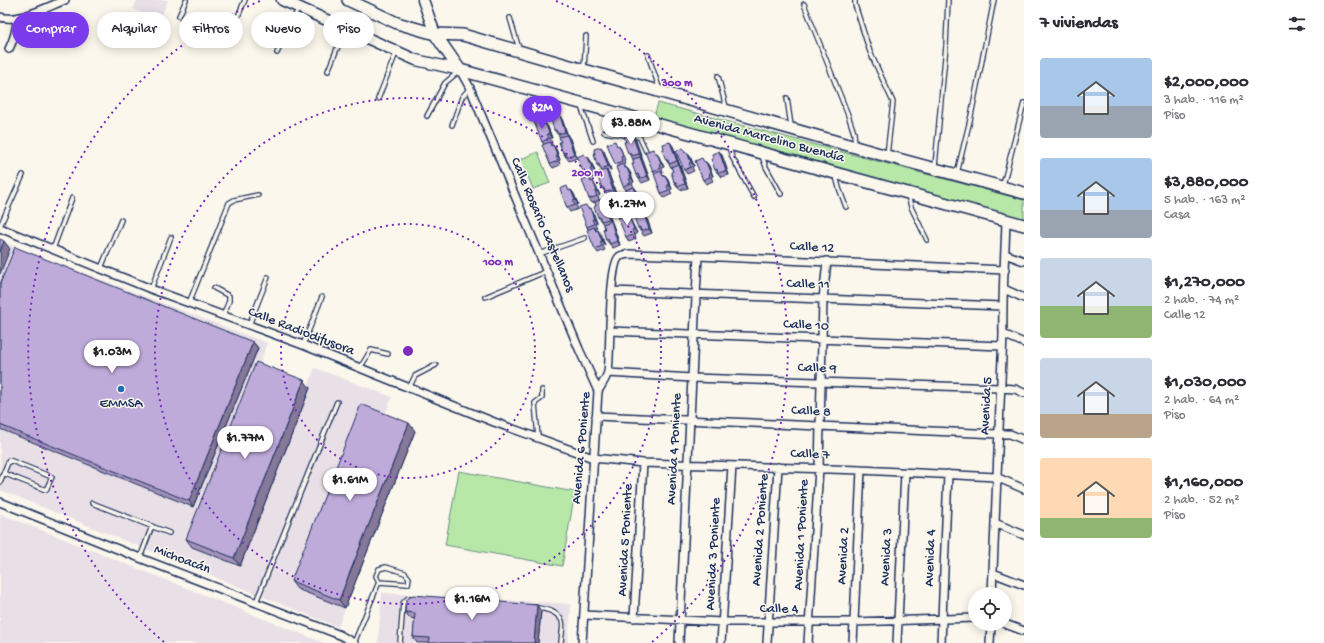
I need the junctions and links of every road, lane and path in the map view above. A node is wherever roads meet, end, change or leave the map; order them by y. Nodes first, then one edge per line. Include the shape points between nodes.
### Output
1 (65, 0) edge
2 (186, 0) edge
3 (245, 0) edge
4 (282, 0) edge
5 (348, 0) edge
6 (423, 0) edge
7 (855, 0) edge
8 (948, 0) edge
9 (994, 0) edge
10 (804, 4) dead end
11 (299, 8) junction
12 (33, 12) edge
13 (181, 12) edge
14 (240, 12) edge
15 (0, 17) edge
16 (12, 18) edge
17 (323, 18) edge
18 (510, 18) dead end
19 (435, 34) junction
20 (586, 36) dead end
21 (374, 41) edge
22 (12, 42) edge
23 (337, 48) edge
24 (9, 49) dead end
25 (520, 51) junction
26 (397, 52) junction
27 (277, 53) dead end
28 (648, 54) dead end
29 (460, 70) junction
30 (584, 70) junction
31 (328, 71) dead end
32 (718, 76) dead end
33 (470, 88) junction
34 (661, 92) junction
35 (787, 98) dead end
36 (378, 99) dead end
37 (579, 102) junction
38 (1024, 103) edge
39 (727, 111) junction
40 (428, 116) dead end
41 (630, 116) junction
42 (452, 125) dead end
43 (792, 129) junction
44 (604, 132) dead end
45 (639, 137) junction
46 (593, 141) dead end
47 (728, 144) junction
48 (856, 148) junction
49 (646, 151) edge
50 (761, 152) junction
51 (887, 156) junction
52 (934, 169) junction
53 (835, 173) junction
54 (23, 175) dead end
55 (956, 175) junction
56 (1003, 187) junction
57 (907, 193) junction
58 (1024, 193) edge
59 (781, 194) dead end
60 (258, 195) dead end
61 (754, 197) dead end
62 (72, 198) dead end
63 (846, 207) dead end
64 (121, 220) dead end
65 (1006, 220) junction
66 (1024, 225) edge
67 (0, 227) edge
68 (171, 238) dead end
69 (585, 238) dead end
70 (927, 240) dead end
71 (54, 249) junction
72 (539, 254) junction
73 (1005, 254) junction
74 (698, 256) junction
75 (618, 257) joint
76 (827, 261) junction
77 (1024, 261) edge
78 (101, 268) junction
79 (1005, 270) junction
80 (547, 271) junction
81 (268, 277) dead end
82 (214, 288) dead end
83 (151, 289) junction
84 (1004, 290) junction
85 (612, 291) junction
86 (695, 293) junction
87 (322, 297) dead end
88 (485, 297) dead end
89 (1024, 298) edge
90 (823, 299) junction
91 (189, 303) junction
92 (1002, 306) junction
93 (223, 316) junction
94 (249, 326) junction
95 (610, 331) junction
96 (694, 334) junction
97 (1003, 334) junction
98 (822, 340) junction
99 (1024, 343) edge
100 (303, 345) junction
101 (1002, 346) junction
102 (388, 354) dead end
103 (436, 366) dead end
104 (360, 368) junction
105 (608, 373) junction
106 (692, 378) junction
107 (822, 382) junction
108 (409, 388) junction
109 (1000, 388) junction
110 (542, 390) dead end
111 (598, 391) junction
112 (1024, 393) edge
113 (337, 402) dead end
114 (596, 416) junction
115 (690, 420) junction
116 (820, 426) junction
117 (998, 434) junction
118 (538, 438) junction
119 (1024, 440) edge
120 (593, 458) junction
121 (643, 462) junction
122 (687, 464) junction
123 (732, 466) junction
124 (778, 467) junction
125 (819, 468) junction
126 (861, 470) junction
127 (904, 472) junction
128 (3, 473) junction
129 (948, 474) junction
130 (996, 477) junction
131 (0, 482) edge
132 (1024, 489) edge
133 (1, 503) edge
134 (92, 503) dead end
135 (995, 523) junction
136 (152, 526) junction
137 (169, 533) dead end
138 (1024, 535) edge
139 (140, 558) junction
140 (993, 573) junction
141 (379, 582) junction
142 (1024, 585) edge
143 (992, 587) edge
144 (415, 598) edge
145 (256, 602) junction
146 (531, 607) edge
147 (584, 615) junction
148 (634, 618) junction
149 (942, 618) junction
150 (968, 618) edge
151 (897, 620) junction
152 (680, 621) junction
153 (722, 622) junction
154 (768, 622) junction
155 (810, 622) junction
156 (854, 622) junction
157 (1012, 627) edge
158 (991, 631) edge
159 (1024, 631) edge
160 (354, 643) edge
161 (400, 643) edge
162 (561, 643) edge
163 (582, 643) edge
164 (679, 643) edge
165 (721, 643) edge
166 (766, 643) edge
167 (808, 643) edge
168 (853, 643) edge
169 (897, 643) edge
170 (941, 643) edge
171 (990, 643) edge

1 - 12 street
2 - 13 lane
3 - 14 lane
4 - 11 street, Avenida Marcelino Buendía
5 - 19 main road, Avenida Marcelino Buendía via 397,23
6 - 19 street
7 - 51 lane via 870,52 893,102
8 - 52 lane
9 - 55 lane via 971,116
10 - 48 lane via 848,115
11 - 17 street, Avenida Marcelino Buendía
11 - 27 lane
15 - 16 street
18 - 25 lane
19 - 25 main road, Avenida Marcelino Buendía via 463,35
19 - 29 main road
20 - 30 lane
21 - 26 street, Avenida Marcelino Buendía
22 - 24 street
23 - 31 lane
25 - 30 main road, Avenida Marcelino Buendía
26 - 29 street, Avenida Marcelino Buendía via 416,60
26 - 36 lane
28 - 34 lane
29 - 33 street, Calle Rosario Castellanos
29 - 37 main road, Avenida Marcelino Buendía
29 - 40 lane via 445,83
30 - 34 main road, Avenida Marcelino Buendía
32 - 39 lane
33 - 42 lane via 462,97
33 - 72 street, Calle Rosario Castellanos
34 - 39 main road, Avenida Marcelino Buendía
35 - 43 lane
37 - 41 main road, Avenida Marcelino Buendía
37 - 46 lane
38 - 56 lane
39 - 43 main road, Avenida Marcelino Buendía
41 - 45 lane
41 - 47 main road, Avenida Marcelino Buendía
43 - 48 main road, Avenida Marcelino Buendía
44 - 45 lane
45 - 49 lane
47 - 50 main road, Avenida Marcelino Buendía
47 - 61 lane via 732,157
48 - 51 main road, Avenida Marcelino Buendía
50 - 53 main road, Avenida Marcelino Buendía
50 - 59 lane
51 - 52 main road, Avenida Marcelino Buendía
52 - 55 main road, Avenida Marcelino Buendía
53 - 57 main road, Avenida Marcelino Buendía
53 - 63 lane
54 - 67 lane
55 - 56 main road, Avenida Marcelino Buendía
56 - 58 main road, Avenida Marcelino Buendía
57 - 65 main road, Avenida Marcelino Buendía
57 - 70 lane
60 - 91 lane via 229,203
62 - 71 lane
64 - 78 lane
65 - 66 main road, Avenida Marcelino Buendía
65 - 73 street, Avenida 5
67 - 71 street, Calle Radiodifusora
68 - 83 lane
69 - 72 lane
71 - 78 street, Calle Radiodifusora
72 - 80 street, Calle Rosario Castellanos
73 - 77 street
73 - 79 street, Avenida 5
74 - 75 street, Calle 12 via 628,254
74 - 76 street, Calle 12
74 - 86 street, Avenida 4 Poniente
75 - 85 street, Avenida 6 Poniente
76 - 79 street, Calle 12
76 - 90 street, Avenida 1 Poniente
78 - 83 street, Calle Radiodifusora
79 - 84 street, Avenida 5
80 - 88 lane
80 - 111 street, Calle Rosario Castellanos
81 - 94 lane
82 - 93 lane via 229,296
83 - 91 street, Calle Radiodifusora
84 - 89 street
84 - 92 street, Avenida 5
85 - 86 street, Calle 11
85 - 95 street, Avenida 6 Poniente
86 - 90 street, Calle 11
86 - 96 street, Avenida 4 Poniente
87 - 100 lane
90 - 92 street, Calle 11
90 - 98 street, Avenida 1 Poniente
91 - 93 street, Calle Radiodifusora
92 - 97 street, Avenida 5
93 - 94 street, Calle Radiodifusora
94 - 100 street, Calle Radiodifusora
95 - 96 street, Calle 10
95 - 105 street, Avenida 6 Poniente
96 - 98 street, Calle 10
96 - 106 street, Avenida 4 Poniente
97 - 99 street
97 - 101 street, Avenida 5
98 - 101 street, Calle 10
98 - 107 street, Avenida 1 Poniente
100 - 104 street, Calle Radiodifusora
101 - 109 street, Avenida 5
102 - 104 lane via 371,350
103 - 108 lane via 415,376
104 - 108 street, Calle Radiodifusora
105 - 106 street, Calle 9
105 - 111 street, Avenida 6 Poniente
106 - 107 street, Calle 9
106 - 115 street, Avenida 4 Poniente
107 - 109 street, Calle 9
107 - 116 street, Avenida 1 Poniente
108 - 118 street, Calle Radiodifusora
109 - 112 street, Calle 9 via 1016,389
109 - 117 street, Avenida 5
110 - 118 lane via 542,398 535,404
111 - 114 street, Avenida 6 Poniente
113 - 145 lane
114 - 115 street, Calle 8
114 - 120 street, Avenida 6 Poniente
115 - 116 street, Calle 8
115 - 122 street, Avenida 4 Poniente
116 - 117 street, Calle 8
116 - 125 street, Avenida 1 Poniente
117 - 119 street, Calle 8 via 1010,434
117 - 130 street, Avenida 5
118 - 120 street, Calle Radiodifusora
120 - 121 street, Calle 7
120 - 147 street, Avenida 6 Poniente
121 - 122 street, Calle 7
121 - 148 street, Avenida 5 Poniente
122 - 123 street, Calle 7
122 - 152 street, Avenida 4 Poniente
123 - 124 street, Calle 7
123 - 153 street, Avenida 3 Poniente
124 - 125 street, Calle 7
124 - 154 street, Avenida 2 Poniente
125 - 126 street, Calle 7
125 - 155 street, Avenida 1 Poniente
126 - 127 street, Calle 7
126 - 156 street, Avenida 2
127 - 129 street, Calle 7
127 - 151 street, Avenida 3
128 - 128 lane via 46,490 52,477 9,460
128 - 131 lane
129 - 130 street, Calle 7
129 - 149 street, Avenida 4
130 - 132 street, Calle 7
130 - 135 street, Avenida 5
133 - 139 street, Michoacán
134 - 136 lane
135 - 138 street
135 - 140 street, Avenida 5
136 - 137 lane
136 - 139 lane
139 - 145 street, Michoacán
140 - 142 street
140 - 143 street, Avenida 5
141 - 141 lane via 376,576 379,569 386,567 405,573 409,578 408,584
141 - 160 lane
144 - 161 lane via 408,598 403,603
145 - 160 street, Michoacán
146 - 162 lane via 549,610 558,615 562,621
147 - 148 street, Calle 4
147 - 163 street, Avenida 6 Poniente
148 - 152 street, Calle 4
149 - 150 street, Calle 4
149 - 151 street, Calle 4
149 - 170 street, Avenida 4
151 - 156 street, Calle 4
151 - 169 street, Avenida 3
152 - 153 street, Calle 4
152 - 164 street, Avenida 4 Poniente
153 - 154 street, Calle 4
153 - 165 street, Avenida 3 Poniente
154 - 155 street, Calle 4
154 - 166 street, Avenida 2 Poniente
155 - 156 street, Calle 4
155 - 167 street, Avenida 1 Poniente
156 - 168 street, Avenida 2
157 - 159 street
158 - 171 street

